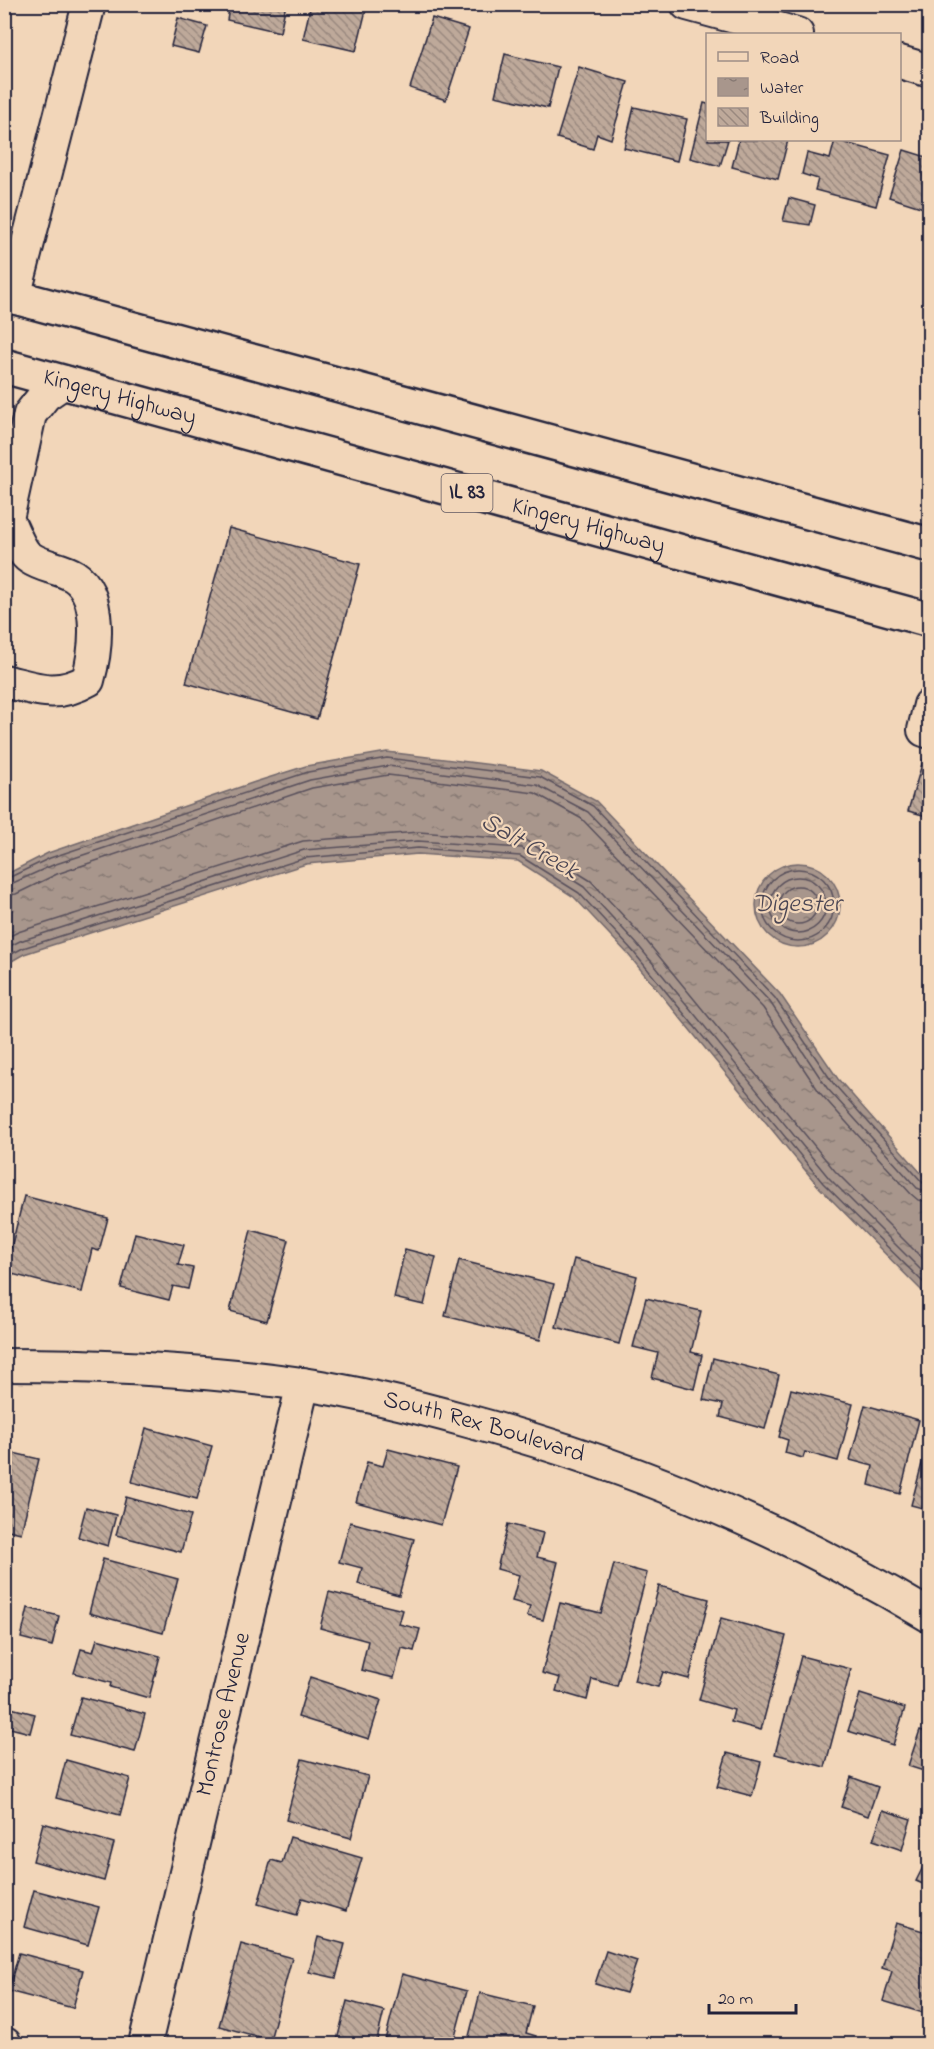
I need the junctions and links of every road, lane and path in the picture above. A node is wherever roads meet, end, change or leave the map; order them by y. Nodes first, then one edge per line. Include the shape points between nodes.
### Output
1 (89, 4) edge
2 (687, 4) edge
3 (793, 33) edge
4 (901, 62) edge
5 (930, 71) edge
6 (9, 295) edge
7 (4, 366) edge
8 (64, 382) junction
9 (6, 518) edge
10 (930, 546) edge
11 (930, 620) edge
12 (4, 681) edge
13 (930, 705) edge
14 (930, 732) edge
15 (4, 1365) edge
16 (303, 1384) junction
17 (930, 1616) edge
18 (146, 2044) edge

1 - 6 street
2 - 3 street
4 - 5 street
6 - 10 highway
7 - 8 highway, Kingery Highway / IL 83
8 - 9 street via 45,395 30,414
8 - 11 highway, Kingery Highway / IL 83
9 - 12 street via 29,558 74,576 90,593 95,633 88,680 70,691 43,690
13 - 14 street via 924,730
15 - 16 street, South Rex Boulevard via 198,1372
16 - 17 street, South Rex Boulevard via 424,1409 600,1460 750,1521
16 - 18 street, Montrose Avenue

